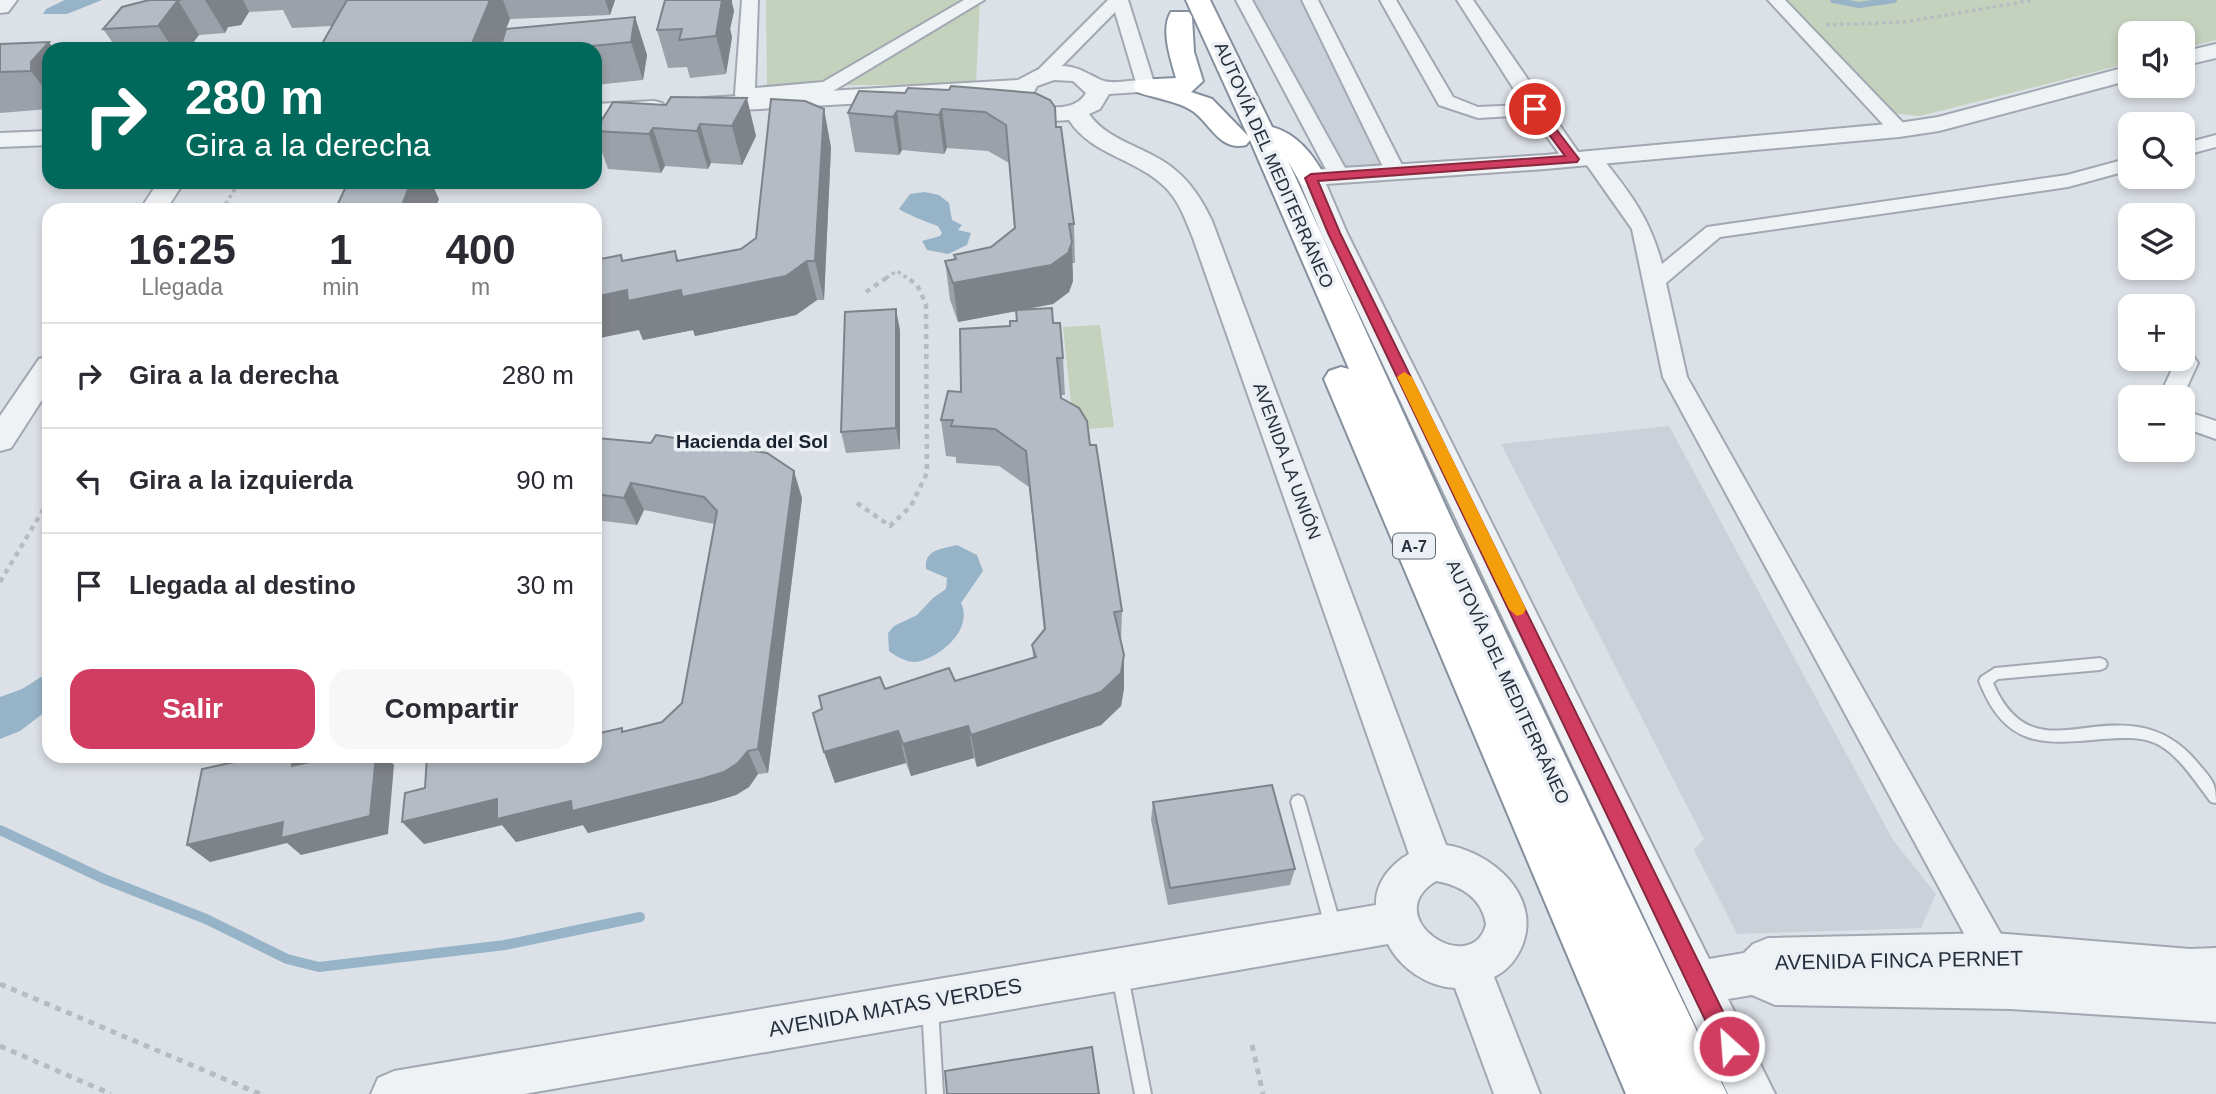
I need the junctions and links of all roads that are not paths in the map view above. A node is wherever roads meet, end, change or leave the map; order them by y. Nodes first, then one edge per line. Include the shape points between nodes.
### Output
1 (6, 0) edge
2 (750, 0) edge
3 (976, 0) edge
4 (1119, 0) edge
5 (1244, 0) edge
6 (1310, 0) edge
7 (1388, 0) edge
8 (1465, 0) edge
9 (1776, 0) edge
10 (1184, 6) edge
11 (0, 7) edge
12 (2216, 51) edge
13 (2195, 57) edge
14 (2118, 76) edge
15 (1146, 86) junction
16 (1096, 87) junction
17 (1029, 88) junction
18 (744, 99) junction
19 (1535, 109) junction
20 (602, 110) edge
21 (1076, 112) junction
22 (602, 123) edge
23 (1899, 130) junction
24 (1248, 134) junction
25 (42, 138) edge
26 (0, 140) edge
27 (2216, 141) edge
28 (2195, 147) edge
29 (42, 148) edge
30 (0, 151) edge
31 (1582, 158) junction
32 (2118, 167) edge
33 (1396, 173) junction
34 (1326, 177) junction
35 (1656, 281) junction
36 (42, 377) edge
37 (2195, 423) edge
38 (2216, 430) edge
39 (0, 440) edge
40 (2100, 664) dead end
41 (2216, 797) edge
42 (1298, 802) dead end
43 (1432, 862) junction
44 (1397, 922) junction
45 (1334, 932) junction
46 (1469, 968) junction
47 (1118, 969) junction
48 (2216, 969) edge
49 (2002, 971) junction
50 (1698, 982) junction
51 (2216, 1000) edge
52 (929, 1001) junction
53 (394, 1094) edge
54 (935, 1094) edge
55 (1143, 1094) edge
56 (1517, 1094) edge
57 (1652, 1094) edge
58 (1701, 1094) edge
59 (1752, 1094) edge

1 - 11 street
2 - 18 street
3 - 18 street via 827,87
4 - 15 street
4 - 17 street
5 - 34 street
6 - 33 street
7 - 19 street via 1452,106 1477,114
8 - 19 street
9 - 23 street
10 - 15 highway via 1181,52 1190,81 1178,89
10 - 24 highway, AUTOVÍA DEL MEDITERRÁNEO / A-7
12 - 13 street
14 - 23 street via 1939,124
15 - 16 street
15 - 24 highway via 1202,105
16 - 17 street via 1075,74
16 - 21 street via 1092,104
17 - 18 street
17 - 21 street via 1044,113
17 - 22 street
18 - 20 street
19 - 31 street
21 - 43 street, AVENIDA LA UNIÓN via 1084,129 1167,174 1186,194 1206,238
23 - 31 street
24 - 34 highway via 1300,157
24 - 57 highway, AUTOVÍA DEL MEDITERRÁNEO / A-7
24 - 58 highway, AUTOVÍA DEL MEDITERRÁNEO / A-7
25 - 26 street
27 - 28 street
29 - 30 street
31 - 33 street
31 - 35 street via 1642,229
32 - 35 street via 2068,181 1714,232
33 - 34 street
34 - 50 street via 1334,233
35 - 49 street via 1675,377
36 - 39 street
37 - 38 street
40 - 41 lane via 1995,674 1986,681 2013,724 2026,733 2049,738 2124,731 2154,736 2171,746
42 - 45 lane
43 - 44 street via 1405,876 1394,905
43 - 46 street via 1466,867 1481,876 1502,905 1504,937 1485,962
44 - 45 street, AVENIDA MATAS VERDES
44 - 46 street via 1417,952 1451,968
45 - 47 street, AVENIDA MATAS VERDES
46 - 56 street
47 - 52 street, AVENIDA MATAS VERDES
47 - 55 lane
48 - 49 street, AVENIDA FINCA PERNET
49 - 50 street, AVENIDA FINCA PERNET via 1774,984 1755,973
49 - 51 street, AVENIDA FINCA PERNET
50 - 59 street
52 - 53 street, AVENIDA MATAS VERDES
52 - 54 lane

